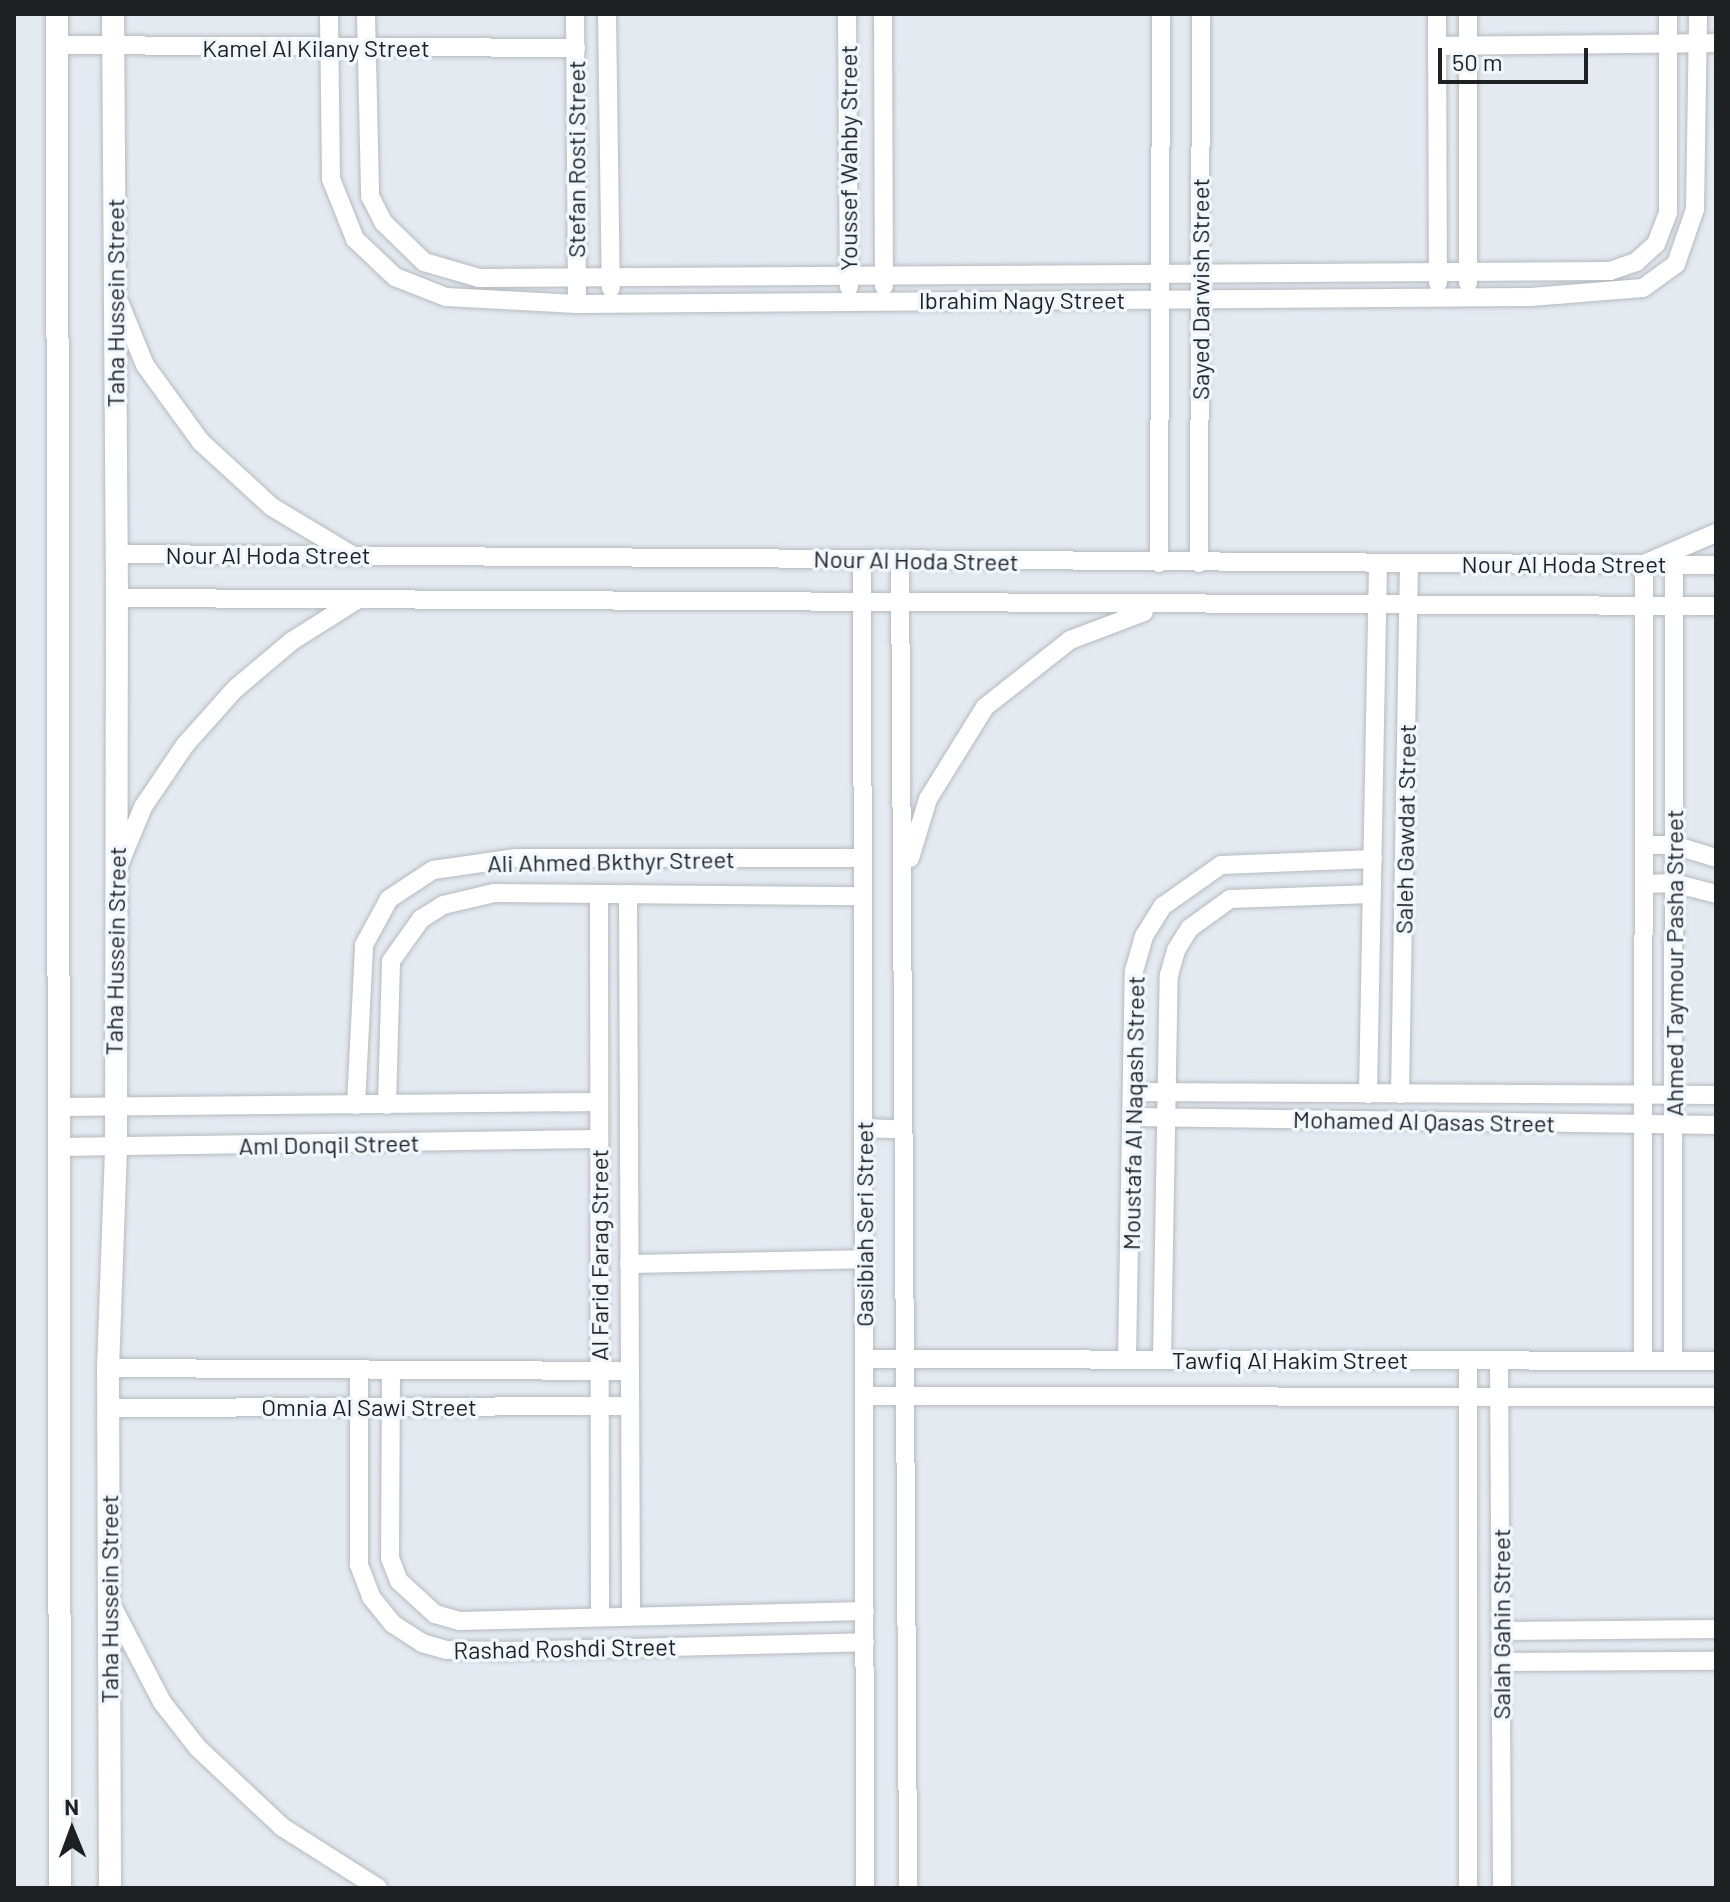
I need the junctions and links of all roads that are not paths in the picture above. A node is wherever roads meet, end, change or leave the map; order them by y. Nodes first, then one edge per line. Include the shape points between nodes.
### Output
1 (57, 14) edge
2 (113, 14) edge
3 (329, 14) edge
4 (366, 14) edge
5 (575, 14) edge
6 (607, 14) edge
7 (847, 14) edge
8 (883, 14) edge
9 (1161, 14) edge
10 (1201, 14) edge
11 (1437, 14) edge
12 (1468, 14) edge
13 (1668, 14) edge
14 (1698, 14) edge
15 (1707, 43) edge
16 (1669, 44) junction
17 (57, 45) junction
18 (1468, 45) junction
19 (1437, 46) junction
20 (329, 47) junction
21 (366, 47) junction
22 (576, 48) junction
23 (113, 49) junction
24 (1656, 244) junction
25 (1676, 264) junction
26 (1438, 272) junction
27 (1467, 272) junction
28 (1160, 274) junction
29 (1200, 274) junction
30 (115, 275) junction
31 (849, 276) junction
32 (884, 276) junction
33 (577, 277) junction
34 (611, 277) junction
35 (1468, 297) junction
36 (1438, 298) junction
37 (1160, 299) junction
38 (1200, 299) junction
39 (884, 301) junction
40 (849, 302) junction
41 (611, 303) junction
42 (577, 304) junction
43 (1716, 533) edge
44 (116, 554) junction
45 (354, 556) junction
46 (862, 559) junction
47 (900, 560) junction
48 (1159, 563) junction
49 (1199, 563) junction
50 (1378, 564) junction
51 (1409, 564) junction
52 (1644, 564) junction
53 (1674, 564) junction
54 (1716, 565) edge
55 (117, 598) junction
56 (355, 601) junction
57 (862, 603) junction
58 (900, 603) junction
59 (1173, 605) junction
60 (1377, 605) junction
61 (1408, 605) junction
62 (1645, 606) junction
63 (1674, 606) junction
64 (1716, 606) edge
65 (1404, 842) junction
66 (1644, 845) junction
67 (1674, 845) junction
68 (1373, 851) junction
69 (863, 858) junction
70 (1716, 858) edge
71 (433, 870) junction
72 (116, 871) junction
73 (1189, 881) junction
74 (1674, 883) junction
75 (1644, 884) junction
76 (599, 894) junction
77 (628, 894) junction
78 (1372, 894) junction
79 (1716, 894) edge
80 (863, 896) junction
81 (904, 904) junction
82 (443, 905) junction
83 (1209, 910) junction
84 (1133, 1092) junction
85 (1167, 1092) junction
86 (1368, 1094) junction
87 (1400, 1094) junction
88 (1644, 1095) junction
89 (1674, 1095) junction
90 (1716, 1095) edge
91 (599, 1102) junction
92 (356, 1105) junction
93 (387, 1105) junction
94 (59, 1107) junction
95 (113, 1107) junction
96 (1132, 1117) junction
97 (1167, 1118) junction
98 (1643, 1124) junction
99 (1674, 1125) junction
100 (1716, 1125) edge
101 (864, 1128) junction
102 (902, 1129) junction
103 (599, 1139) junction
104 (59, 1147) junction
105 (116, 1148) junction
106 (864, 1259) junction
107 (629, 1264) junction
108 (864, 1359) junction
109 (904, 1359) junction
110 (1127, 1359) junction
111 (1162, 1359) junction
112 (1643, 1360) junction
113 (1468, 1361) junction
114 (1499, 1361) junction
115 (1673, 1361) junction
116 (1716, 1361) edge
117 (108, 1368) junction
118 (359, 1369) junction
119 (391, 1370) junction
120 (599, 1371) junction
121 (630, 1371) junction
122 (865, 1396) junction
123 (904, 1396) junction
124 (1468, 1397) junction
125 (1499, 1397) junction
126 (1716, 1397) edge
127 (359, 1406) junction
128 (600, 1406) junction
129 (630, 1406) junction
130 (391, 1407) junction
131 (107, 1408) junction
132 (109, 1599) junction
133 (865, 1611) junction
134 (631, 1616) junction
135 (600, 1617) junction
136 (505, 1620) junction
137 (1716, 1629) edge
138 (1501, 1631) junction
139 (865, 1642) junction
140 (505, 1651) junction
141 (1716, 1661) edge
142 (1501, 1662) junction
143 (60, 1888) edge
144 (110, 1888) edge
145 (378, 1888) edge
146 (865, 1888) edge
147 (908, 1888) edge
148 (1468, 1888) edge
149 (1502, 1888) edge

1 - 17 street, Taha Hussein Street
2 - 23 street, Taha Hussein Street
3 - 20 street, Ibrahim Nagy Street
4 - 21 street, Ibrahim Nagy Street
5 - 22 street, Stefan Rosti Street
6 - 34 street, Stefan Rosti Street
7 - 31 street, Youssef Wahby Street
8 - 32 street, Youssef Wahby Street
9 - 28 street, Sayed Darwish Street
10 - 29 street, Sayed Darwish Street
11 - 19 street
12 - 18 street
13 - 16 street
14 - 15 street
15 - 16 street
15 - 25 street via 1695,209
16 - 18 street
16 - 24 street via 1668,213
17 - 23 street, Kamel Al Kilany Street
17 - 94 street, Taha Hussein Street
18 - 19 street
18 - 27 street
19 - 26 street
20 - 21 street, Kamel Al Kilany Street
20 - 23 street, Kamel Al Kilany Street
20 - 42 street, Ibrahim Nagy Street via 331,179 355,239 395,277 446,297
21 - 22 street, Kamel Al Kilany Street
21 - 33 street, Ibrahim Nagy Street via 370,196 401,244 451,273
22 - 33 street, Stefan Rosti Street
23 - 30 street, Taha Hussein Street
24 - 25 street
24 - 27 street, Ibrahim Nagy Street via 1636,262 1610,271
25 - 35 street, Ibrahim Nagy Street via 1643,288 1623,293
26 - 27 street, Ibrahim Nagy Street
26 - 29 street, Ibrahim Nagy Street
26 - 36 street
27 - 35 street
28 - 29 street, Ibrahim Nagy Street
28 - 32 street, Ibrahim Nagy Street
28 - 37 street, Sayed Darwish Street
29 - 38 street, Sayed Darwish Street
30 - 44 street, Taha Hussein Street
30 - 45 street via 124,322 145,365 201,442 272,507
31 - 32 street, Ibrahim Nagy Street
31 - 34 street, Ibrahim Nagy Street
31 - 40 street, Youssef Wahby Street
32 - 39 street, Youssef Wahby Street
33 - 34 street, Ibrahim Nagy Street
33 - 42 street, Stefan Rosti Street
34 - 41 street, Stefan Rosti Street
35 - 36 street, Ibrahim Nagy Street
36 - 38 street, Ibrahim Nagy Street
37 - 38 street, Ibrahim Nagy Street
37 - 39 street, Ibrahim Nagy Street
37 - 48 street, Sayed Darwish Street
38 - 49 street, Sayed Darwish Street
39 - 40 street, Ibrahim Nagy Street
40 - 41 street, Ibrahim Nagy Street
41 - 42 street, Ibrahim Nagy Street
43 - 52 street
44 - 45 street, Nour Al Hoda Street
44 - 55 street, Taha Hussein Street
45 - 46 street, Nour Al Hoda Street
46 - 47 street, Nour Al Hoda Street
46 - 57 street, Gasibiah Seri Street
47 - 48 street, Nour Al Hoda Street
47 - 58 street, Gasibiah Seri Street
48 - 49 street, Nour Al Hoda Street
49 - 50 street, Nour Al Hoda Street
50 - 51 street, Nour Al Hoda Street
50 - 60 street, Saleh Gawdat Street
51 - 52 street, Nour Al Hoda Street
51 - 61 street, Saleh Gawdat Street
52 - 53 street, Nour Al Hoda Street
52 - 62 street, Ahmed Taymour Pasha Street
53 - 54 street, Nour Al Hoda Street
53 - 63 street, Ahmed Taymour Pasha Street
55 - 56 street, Nour Al Hoda Street
55 - 72 street, Taha Hussein Street
56 - 57 street, Nour Al Hoda Street
56 - 72 street via 269,660 185,745 143,807
57 - 58 street, Nour Al Hoda Street
57 - 69 street, Gasibiah Seri Street
58 - 59 street, Nour Al Hoda Street
58 - 81 street, Gasibiah Seri Street
59 - 60 street, Nour Al Hoda Street
59 - 81 street via 1070,640 985,707 928,799
60 - 61 street, Nour Al Hoda Street
60 - 68 street, Saleh Gawdat Street
61 - 62 street, Nour Al Hoda Street
61 - 65 street, Saleh Gawdat Street
62 - 63 street, Nour Al Hoda Street
62 - 66 street, Ahmed Taymour Pasha Street
63 - 64 street, Nour Al Hoda Street
63 - 67 street, Ahmed Taymour Pasha Street
65 - 68 street, Moustafa Al Naqash Street
65 - 87 street, Saleh Gawdat Street
66 - 67 street
66 - 75 street, Ahmed Taymour Pasha Street
67 - 70 street
67 - 74 street, Ahmed Taymour Pasha Street
68 - 73 street, Moustafa Al Naqash Street via 1221,865
68 - 78 street, Saleh Gawdat Street
69 - 71 street, Ali Ahmed Bkthyr Street via 516,858
69 - 80 street, Gasibiah Seri Street
71 - 82 street
71 - 92 street, Ali Ahmed Bkthyr Street via 389,899 364,945
72 - 95 street, Taha Hussein Street
73 - 83 street
73 - 84 street, Moustafa Al Naqash Street via 1144,936 1134,971
74 - 75 street
74 - 79 street
74 - 89 street, Ahmed Taymour Pasha Street
75 - 88 street, Ahmed Taymour Pasha Street
76 - 77 street, Ali Ahmed Bkthyr Street
76 - 82 street, Ali Ahmed Bkthyr Street via 494,893
76 - 91 street, Al Farid Farag Street
77 - 80 street, Ali Ahmed Bkthyr Street
77 - 107 street, Al Farid Farag Street
78 - 83 street via 1230,899
78 - 86 street, Saleh Gawdat Street
80 - 101 street, Gasibiah Seri Street
81 - 102 street, Gasibiah Seri Street
82 - 93 street, Ali Ahmed Bkthyr Street via 421,919 391,961
83 - 85 street, Moustafa Al Naqash Street via 1190,928 1169,975
84 - 85 street, Mohamed Al Qasas Street
84 - 96 street, Moustafa Al Naqash Street
85 - 86 street, Mohamed Al Qasas Street
85 - 97 street, Moustafa Al Naqash Street
86 - 87 street, Mohamed Al Qasas Street
87 - 88 street, Mohamed Al Qasas Street
88 - 89 street, Mohamed Al Qasas Street
88 - 98 street, Ahmed Taymour Pasha Street
89 - 90 street, Mohamed Al Qasas Street
89 - 99 street, Ahmed Taymour Pasha Street
91 - 93 street, Aml Donqil Street
91 - 103 street, Al Farid Farag Street
92 - 93 street, Aml Donqil Street
92 - 95 street, Aml Donqil Street
94 - 95 street, Aml Donqil Street
94 - 104 street, Taha Hussein Street
95 - 105 street, Taha Hussein Street
96 - 97 street, Mohamed Al Qasas Street
96 - 110 street, Moustafa Al Naqash Street
97 - 98 street, Mohamed Al Qasas Street
97 - 111 street, Moustafa Al Naqash Street
98 - 99 street, Mohamed Al Qasas Street
98 - 112 street, Ahmed Taymour Pasha Street
99 - 100 street, Mohamed Al Qasas Street
99 - 115 street, Ahmed Taymour Pasha Street
101 - 102 street
101 - 106 street, Gasibiah Seri Street
102 - 109 street, Gasibiah Seri Street
103 - 105 street, Aml Donqil Street
103 - 120 street, Al Farid Farag Street
104 - 105 street, Aml Donqil Street
104 - 143 street, Taha Hussein Street
105 - 117 street, Taha Hussein Street
106 - 107 street
106 - 108 street, Gasibiah Seri Street
107 - 121 street, Al Farid Farag Street
108 - 109 street, Tawfiq Al Hakim Street
108 - 122 street, Gasibiah Seri Street
109 - 110 street, Tawfiq Al Hakim Street
109 - 123 street, Gasibiah Seri Street
110 - 111 street, Tawfiq Al Hakim Street
111 - 113 street, Tawfiq Al Hakim Street
112 - 114 street, Tawfiq Al Hakim Street
112 - 115 street, Tawfiq Al Hakim Street
113 - 114 street, Tawfiq Al Hakim Street
113 - 124 street, Salah Gahin Street
114 - 125 street, Salah Gahin Street
115 - 116 street, Tawfiq Al Hakim Street
117 - 118 street, Omnia Al Sawi Street
117 - 131 street, Taha Hussein Street
118 - 119 street, Omnia Al Sawi Street
118 - 127 street, Rashad Roshdi Street
119 - 120 street, Omnia Al Sawi Street
119 - 130 street, Rashad Roshdi Street
120 - 121 street, Omnia Al Sawi Street
120 - 128 street, Al Farid Farag Street
121 - 129 street, Al Farid Farag Street
122 - 123 street, Tawfiq Al Hakim Street
122 - 133 street, Gasibiah Seri Street
123 - 124 street, Tawfiq Al Hakim Street
123 - 147 street, Gasibiah Seri Street
124 - 125 street, Tawfiq Al Hakim Street
124 - 148 street, Salah Gahin Street
125 - 126 street, Tawfiq Al Hakim Street
125 - 138 street, Salah Gahin Street
127 - 130 street, Omnia Al Sawi Street
127 - 131 street, Omnia Al Sawi Street
127 - 140 street, Rashad Roshdi Street via 357,1535 359,1565 371,1597 393,1624 422,1643
128 - 129 street, Omnia Al Sawi Street
128 - 130 street, Omnia Al Sawi Street
128 - 135 street, Al Farid Farag Street
129 - 134 street, Al Farid Farag Street
130 - 136 street, Rashad Roshdi Street via 388,1534 399,1581 435,1614
131 - 132 street, Taha Hussein Street
132 - 144 street, Taha Hussein Street
132 - 145 street via 132,1652 198,1748 282,1827
133 - 134 street, Rashad Roshdi Street
133 - 139 street, Gasibiah Seri Street
134 - 135 street, Rashad Roshdi Street
135 - 136 street, Rashad Roshdi Street
136 - 140 street
137 - 138 street
138 - 142 street, Salah Gahin Street
139 - 140 street, Rashad Roshdi Street
139 - 146 street, Gasibiah Seri Street
141 - 142 street
142 - 149 street, Salah Gahin Street

